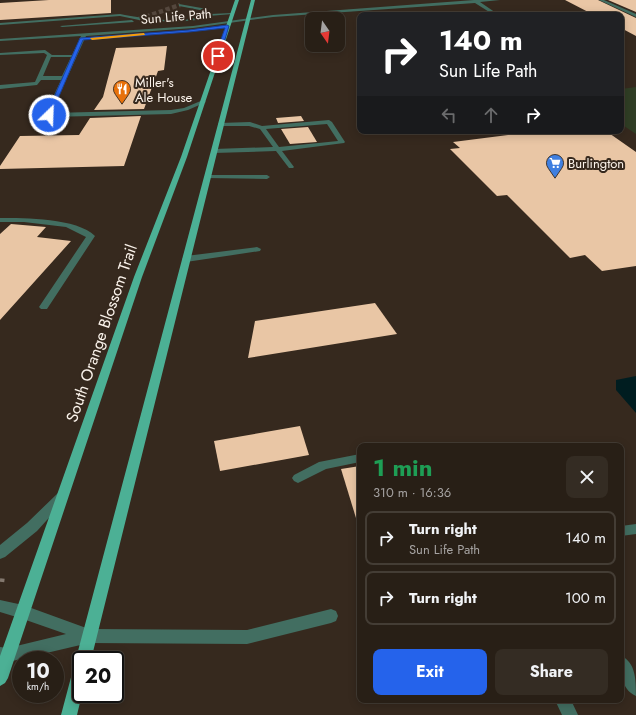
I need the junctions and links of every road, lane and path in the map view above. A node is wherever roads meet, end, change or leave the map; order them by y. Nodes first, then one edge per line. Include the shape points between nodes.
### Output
1 (237, 0) edge
2 (254, 0) edge
3 (498, 0) edge
4 (601, 0) edge
5 (474, 1) edge
6 (187, 3) dead end
7 (492, 12) edge
8 (231, 14) junction
9 (208, 15) junction
10 (636, 16) edge
11 (140, 19) junction
12 (248, 19) junction
13 (0, 24) edge
14 (228, 24) junction
15 (55, 27) dead end
16 (83, 37) junction
17 (0, 40) edge
18 (0, 45) edge
19 (0, 54) edge
20 (49, 56) junction
21 (75, 56) junction
22 (39, 78) junction
23 (65, 78) junction
24 (0, 87) edge
25 (203, 102) junction
26 (49, 115) junction
27 (221, 124) junction
28 (42, 127) dead end
29 (262, 128) junction
30 (278, 149) junction
31 (214, 151) junction
32 (291, 168) dead end
33 (267, 177) dead end
34 (208, 178) junction
35 (0, 220) edge
36 (257, 249) dead end
37 (186, 259) junction
38 (44, 307) dead end
39 (357, 459) edge
40 (298, 478) dead end
41 (63, 495) junction
42 (636, 528) edge
43 (624, 530) edge
44 (0, 553) edge
45 (0, 580) edge
46 (8, 581) dead end
47 (0, 606) edge
48 (23, 612) junction
49 (331, 616) dead end
50 (89, 636) junction
51 (85, 651) edge
52 (4, 654) edge
53 (624, 668) edge
54 (0, 678) edge
55 (636, 688) edge
56 (72, 703) edge
57 (564, 703) edge
58 (69, 715) edge
59 (570, 715) edge

1 - 8 main road, South Orange Blossom Trail
2 - 12 main road
3 - 5 street, Sun Life Path
4 - 10 street
5 - 7 street
5 - 12 street, Sun Life Path
6 - 9 street via 180,5 206,10 210,13
8 - 9 street
8 - 14 main road, South Orange Blossom Trail
9 - 11 street via 176,21
11 - 13 street via 120,15
11 - 15 street
12 - 14 street, Sun Life Path
12 - 27 main road
14 - 16 street, Sun Life Path via 189,31
14 - 25 main road, South Orange Blossom Trail
16 - 17 street, Sun Life Path
16 - 18 street, Sun Life Path
16 - 21 street
19 - 20 street via 45,51
20 - 21 street
20 - 22 street
21 - 23 street
22 - 23 street
22 - 24 street via 34,84
23 - 26 street
25 - 26 street via 186,109 163,112
25 - 41 main road, South Orange Blossom Trail via 181,168 138,277
26 - 28 street
27 - 29 street via 250,124
27 - 31 main road
29 - 30 street
29 - 30 street via 329,122 342,142
30 - 31 street
30 - 32 street
31 - 34 main road
33 - 34 street
34 - 37 main road
35 - 38 street via 68,225 92,236
36 - 37 street
37 - 50 main road
39 - 40 street via 323,465
41 - 44 street via 32,527
41 - 48 main road, South Orange Blossom Trail
42 - 43 street
45 - 46 path
47 - 48 street
48 - 50 street
48 - 52 main road, South Orange Blossom Trail
49 - 50 street via 247,637
50 - 51 main road
50 - 52 street
52 - 54 main road, South Orange Blossom Trail
53 - 55 street
56 - 58 main road
57 - 59 street

